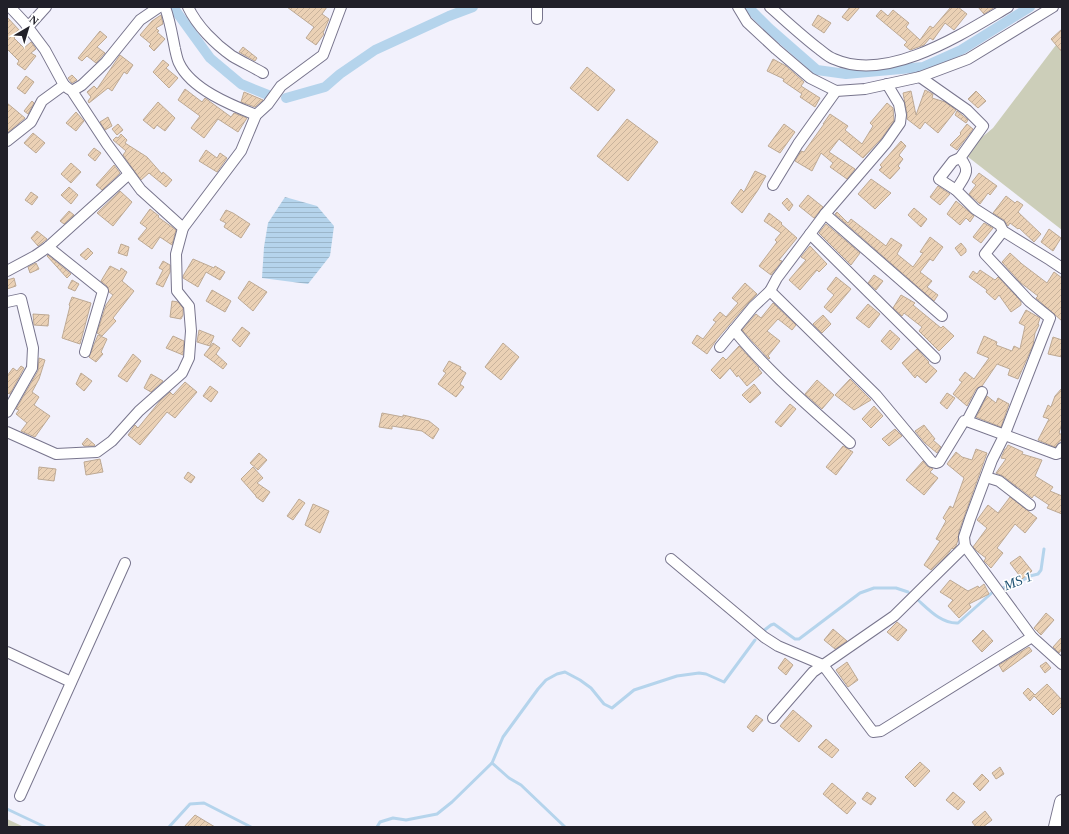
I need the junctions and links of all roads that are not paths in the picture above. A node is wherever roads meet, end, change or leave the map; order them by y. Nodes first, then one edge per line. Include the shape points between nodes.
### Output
1 (10, 7) edge
2 (46, 7) edge
3 (160, 7) edge
4 (165, 7) edge
5 (188, 7) edge
6 (341, 7) edge
7 (537, 7) edge
8 (738, 7) edge
9 (770, 7) edge
10 (1008, 7) edge
11 (1053, 7) edge
12 (537, 19) dead end
13 (28, 27) junction
14 (263, 73) dead end
15 (920, 77) junction
16 (887, 84) junction
17 (68, 88) junction
18 (836, 91) junction
19 (256, 115) junction
20 (7, 141) edge
21 (960, 158) junction
22 (129, 174) junction
23 (773, 185) dead end
24 (956, 190) junction
25 (825, 214) junction
26 (184, 228) junction
27 (1003, 231) junction
28 (810, 234) junction
29 (48, 247) junction
30 (1062, 268) edge
31 (7, 271) edge
32 (770, 291) junction
33 (7, 302) edge
34 (942, 316) dead end
35 (734, 330) junction
36 (720, 347) dead end
37 (84, 352) dead end
38 (935, 358) dead end
39 (982, 392) dead end
40 (7, 412) edge
41 (967, 421) junction
42 (7, 432) edge
43 (1004, 436) junction
44 (850, 443) dead end
45 (1062, 448) edge
46 (986, 477) junction
47 (1030, 505) dead end
48 (965, 546) junction
49 (671, 559) dead end
50 (125, 563) dead end
51 (1032, 637) junction
52 (7, 652) edge
53 (1062, 664) edge
54 (823, 665) junction
55 (71, 682) junction
56 (773, 718) dead end
57 (20, 796) dead end
58 (1062, 802) edge
59 (1056, 827) edge

1 - 13 street
2 - 13 street
3 - 17 street via 140,20 106,62 82,85
4 - 19 street via 178,63 188,76 224,102
5 - 14 street via 212,38 232,56
6 - 19 street via 323,55 281,86
7 - 12 street
8 - 18 street via 747,22 776,49 810,78
9 - 10 street via 833,59 856,66 883,65 918,54
11 - 15 street via 968,59
13 - 17 street
15 - 16 street
15 - 21 street via 967,110 983,126
16 - 18 street
16 - 25 street via 899,104 902,115 900,122
17 - 20 street via 42,101 31,122
17 - 22 street
18 - 23 street via 798,144
19 - 26 street via 241,151
21 - 24 street via 966,164 967,172
21 - 24 street via 953,161 939,179
22 - 26 street via 141,190
22 - 29 street
24 - 27 street via 975,209 1000,225
25 - 28 street
25 - 34 street
26 - 42 street via 176,254 177,291 189,306 191,331 189,358 182,373 139,411 112,442 97,452 56,454
27 - 30 street
27 - 43 street via 985,254 1029,301 1050,318
28 - 32 street
28 - 38 street
29 - 31 street
29 - 37 street via 103,291
32 - 35 street
32 - 41 street via 876,395 932,462 939,462 960,424
33 - 40 street via 22,299 33,348 32,368
35 - 36 street
35 - 44 street via 750,350
39 - 41 street
41 - 43 street
43 - 45 street via 1056,454
43 - 46 street
46 - 47 street via 999,481
46 - 48 street via 964,537
48 - 51 street
48 - 54 street via 894,616
49 - 54 street via 764,638
50 - 55 street
51 - 53 street
51 - 54 street via 881,731 874,732
52 - 55 street
54 - 56 street via 813,672
55 - 57 street
58 - 59 street

